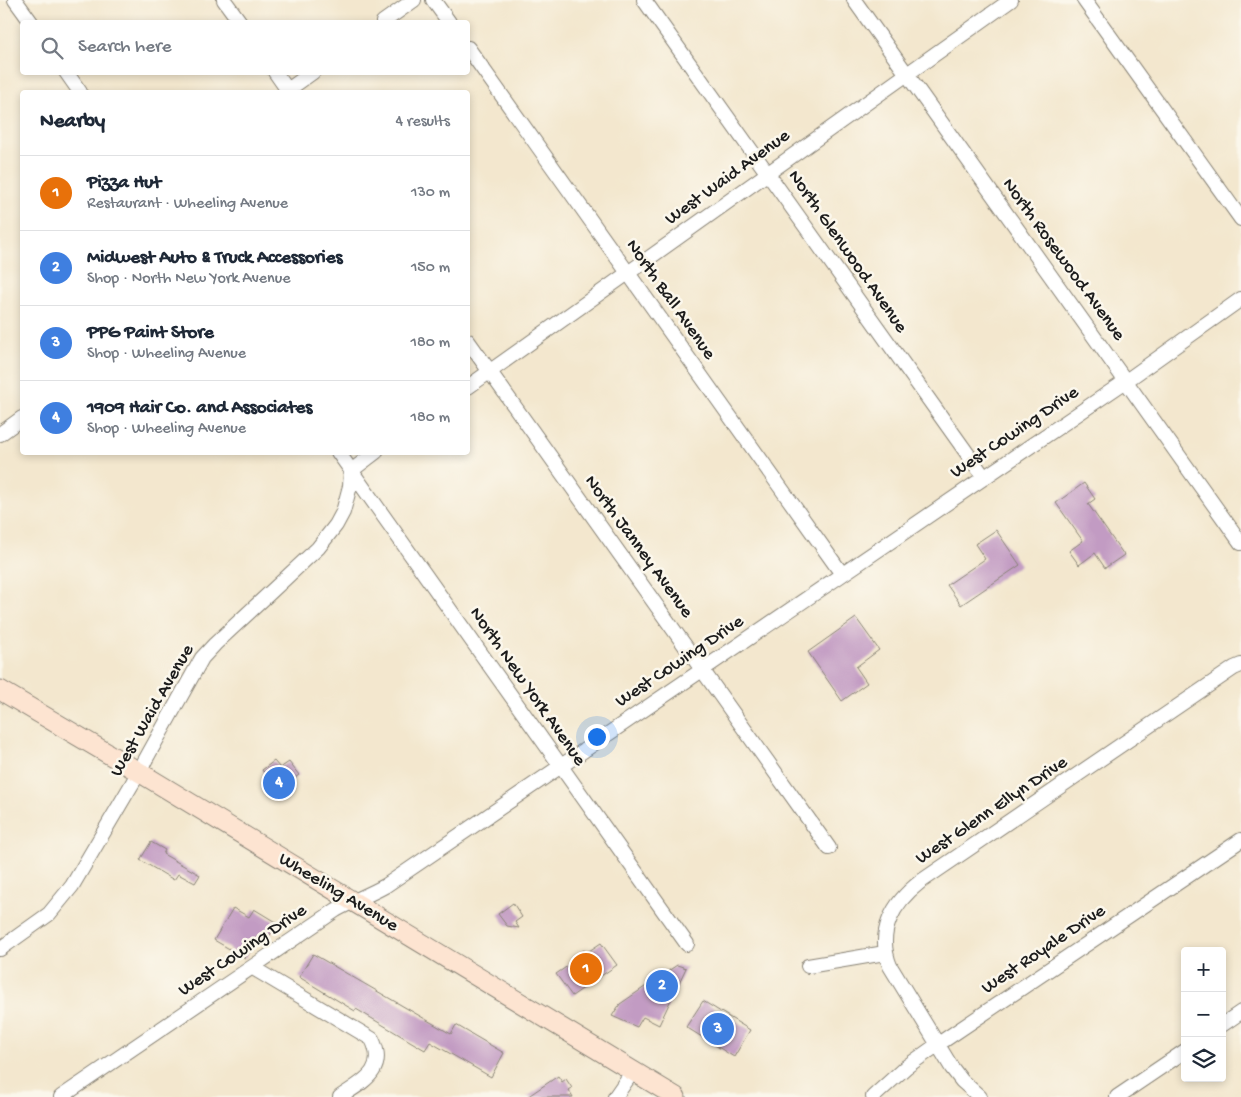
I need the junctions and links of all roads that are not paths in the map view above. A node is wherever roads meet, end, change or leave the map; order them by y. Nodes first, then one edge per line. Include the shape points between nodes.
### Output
1 (15, 0) edge
2 (224, 0) edge
3 (414, 0) edge
4 (433, 0) edge
5 (644, 0) edge
6 (854, 0) edge
7 (1011, 0) edge
8 (1084, 0) edge
9 (30, 20) edge
10 (239, 20) edge
11 (386, 20) edge
12 (448, 20) edge
13 (470, 51) edge
14 (907, 74) junction
15 (68, 75) edge
16 (277, 75) edge
17 (309, 75) edge
18 (79, 90) edge
19 (287, 90) edge
20 (290, 90) edge
21 (767, 172) junction
22 (1241, 220) edge
23 (628, 272) junction
24 (1241, 298) edge
25 (470, 344) edge
26 (489, 371) junction
27 (1126, 381) junction
28 (470, 385) edge
29 (20, 419) edge
30 (0, 434) edge
31 (340, 455) edge
32 (372, 455) edge
33 (351, 471) junction
34 (984, 477) junction
35 (1241, 543) edge
36 (842, 574) junction
37 (1241, 666) edge
38 (703, 669) junction
39 (0, 690) edge
40 (560, 767) junction
41 (139, 772) junction
42 (1241, 840) edge
43 (829, 848) dead end
44 (352, 900) junction
45 (687, 944) dead end
46 (0, 949) edge
47 (885, 953) junction
48 (808, 966) dead end
49 (253, 968) junction
50 (1241, 1012) edge
51 (1226, 1022) edge
52 (937, 1045) junction
53 (1181, 1053) edge
54 (632, 1071) junction
55 (61, 1097) edge
56 (340, 1097) edge
57 (615, 1097) edge
58 (676, 1097) edge
59 (873, 1097) edge
60 (980, 1097) edge
61 (1117, 1097) edge

1 - 9 street
2 - 10 street
3 - 11 street
4 - 12 street
5 - 21 street, North Glenwood Avenue
6 - 14 street, North Rosewood Avenue
7 - 14 street, West Waid Avenue
8 - 22 street
13 - 23 street, North Ball Avenue
14 - 21 street, West Waid Avenue
14 - 27 street, North Rosewood Avenue
15 - 18 street
16 - 19 street
17 - 20 street
21 - 23 street, West Waid Avenue
21 - 34 street, North Glenwood Avenue
23 - 26 street, West Waid Avenue
23 - 36 street, North Ball Avenue
24 - 27 street, West Cowing Drive
25 - 26 street, North Janney Avenue
26 - 28 street, West Waid Avenue
26 - 38 street, North Janney Avenue
27 - 34 street, West Cowing Drive
27 - 35 street, North Rosewood Avenue
29 - 30 street
31 - 33 street, North New York Avenue
32 - 33 street
33 - 40 street, North New York Avenue
33 - 41 street, West Waid Avenue via 348,500 336,525 302,565 202,658
34 - 36 street, West Cowing Drive
36 - 38 street, West Cowing Drive
37 - 47 street, West Glenn Ellyn Drive via 910,889 892,913
38 - 40 street, West Cowing Drive
38 - 43 street, North Janney Avenue
39 - 41 main road, Wheeling Avenue
40 - 44 street, West Cowing Drive via 385,886
40 - 45 street, North New York Avenue
41 - 44 main road, Wheeling Avenue
41 - 46 street, West Waid Avenue via 78,877 57,905
42 - 52 street, West Royale Drive
44 - 49 street, West Cowing Drive
44 - 54 main road, Wheeling Avenue
47 - 48 street
47 - 52 street
49 - 55 street, West Cowing Drive
49 - 56 street via 372,1040 378,1054 372,1074
50 - 51 street
52 - 59 street, West Royale Drive
52 - 60 street via 962,1081
53 - 61 street
54 - 57 street
54 - 58 main road, Wheeling Avenue

